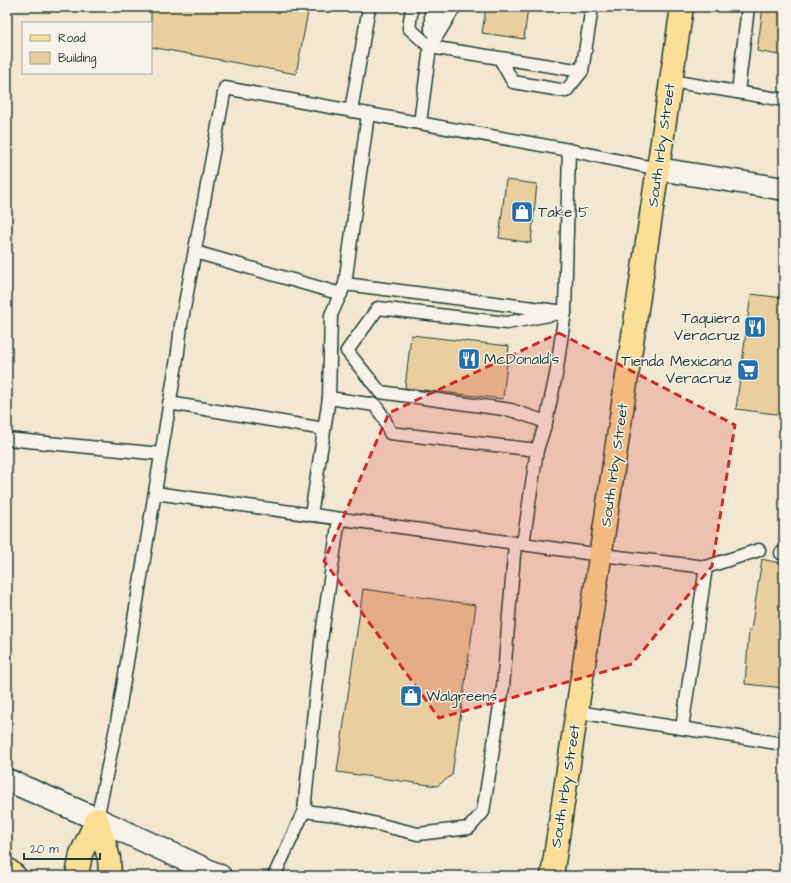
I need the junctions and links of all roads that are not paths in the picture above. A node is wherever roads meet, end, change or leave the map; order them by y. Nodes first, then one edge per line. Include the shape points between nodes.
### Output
1 (369, 7) edge
2 (412, 7) edge
3 (431, 7) edge
4 (442, 7) edge
5 (592, 7) edge
6 (682, 7) edge
7 (748, 7) edge
8 (454, 8) dead end
9 (430, 47) junction
10 (500, 59) junction
11 (582, 71) junction
12 (671, 81) junction
13 (738, 92) junction
14 (784, 100) edge
15 (351, 111) junction
16 (368, 114) junction
17 (420, 124) junction
18 (569, 150) junction
19 (658, 169) junction
20 (784, 189) edge
21 (195, 252) junction
22 (343, 289) junction
23 (565, 312) junction
24 (329, 398) junction
25 (169, 403) junction
26 (546, 422) junction
27 (324, 429) junction
28 (7, 440) edge
29 (537, 450) junction
30 (161, 454) junction
31 (155, 493) junction
32 (310, 514) junction
33 (339, 519) junction
34 (519, 544) junction
35 (760, 550) dead end
36 (601, 556) junction
37 (706, 567) junction
38 (577, 712) junction
39 (682, 728) junction
40 (784, 744) edge
41 (7, 780) edge
42 (304, 812) junction
43 (97, 819) junction
44 (7, 869) edge
45 (15, 876) edge
46 (77, 876) edge
47 (110, 876) edge
48 (220, 876) edge
49 (274, 876) edge
50 (552, 876) edge

1 - 15 lane
2 - 9 lane via 409,28
3 - 9 lane
4 - 9 lane
5 - 11 lane
6 - 12 main road, South Irby Street
7 - 13 lane
8 - 9 lane
9 - 10 lane
9 - 17 lane
10 - 11 lane
10 - 11 lane via 513,82 566,91
12 - 13 lane
12 - 19 main road, South Irby Street
13 - 14 lane
15 - 16 lane
15 - 21 lane via 225,88
16 - 17 lane
16 - 22 lane
17 - 18 lane
18 - 19 lane
18 - 23 lane
19 - 20 main road
19 - 36 main road, South Irby Street
21 - 22 lane
21 - 25 lane
22 - 23 lane
22 - 24 lane via 331,315
23 - 26 lane
23 - 26 lane via 507,323 378,308 347,351 380,392 511,410
24 - 27 lane
24 - 29 lane via 375,405 390,433
25 - 27 lane
25 - 30 lane
26 - 29 lane
27 - 32 lane
28 - 30 lane
29 - 34 lane
30 - 31 lane
31 - 32 lane
31 - 43 lane via 117,722
32 - 33 lane
33 - 34 lane
33 - 42 lane via 320,641
34 - 36 lane
34 - 42 lane via 503,687 483,812 469,828 418,834 344,816
35 - 37 lane
36 - 37 lane
36 - 38 main road, South Irby Street
37 - 39 lane
38 - 39 lane
38 - 50 main road, South Irby Street
39 - 40 lane
41 - 43 main road
42 - 49 lane
43 - 46 main road via 81,854
43 - 47 main road via 109,858
43 - 48 main road
44 - 45 main road

